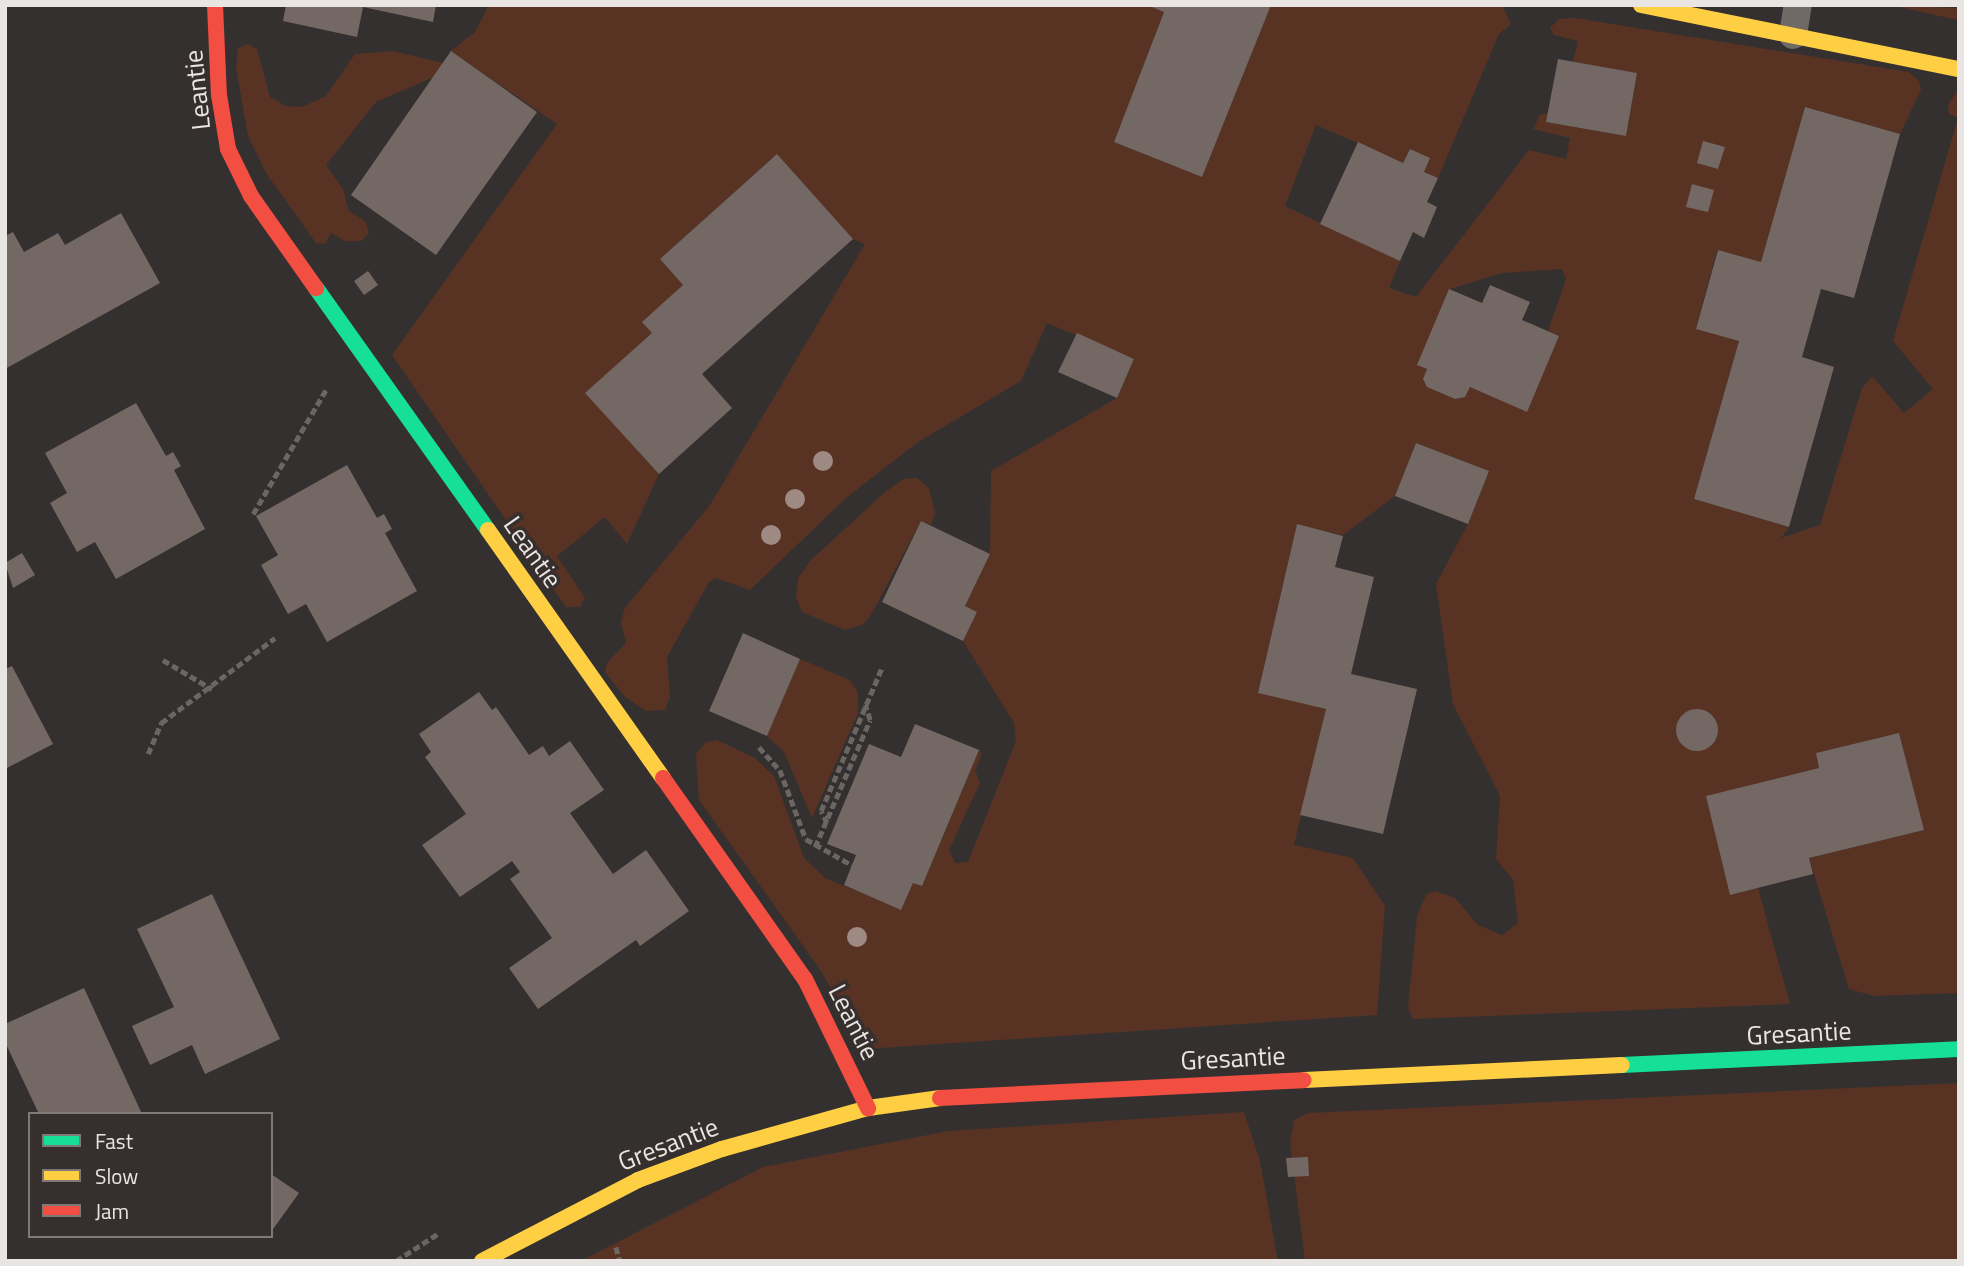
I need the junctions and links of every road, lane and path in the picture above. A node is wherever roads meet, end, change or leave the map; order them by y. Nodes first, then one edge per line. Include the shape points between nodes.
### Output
1 (215, 5) edge
2 (1642, 5) edge
3 (1798, 5) edge
4 (1793, 35) junction
5 (1959, 69) edge
6 (355, 342) junction
7 (253, 514) dead end
8 (275, 638) dead end
9 (163, 660) dead end
10 (881, 667) dead end
11 (212, 689) junction
12 (865, 704) junction
13 (758, 747) dead end
14 (148, 754) dead end
15 (827, 823) junction
16 (815, 847) junction
17 (852, 865) dead end
18 (1959, 1049) edge
19 (868, 1108) junction
20 (482, 1261) edge

1 - 6 street, Leantie via 219,94 228,149 251,196
2 - 4 street
3 - 4 lane
4 - 5 street
6 - 7 path
6 - 19 street, Leantie via 805,979
8 - 11 path
9 - 11 path
10 - 12 path
11 - 14 path via 161,723
12 - 15 path via 870,720
12 - 15 path via 821,811
13 - 16 path via 780,770 806,839
15 - 16 path
16 - 17 path
18 - 19 street, Gresantie via 937,1098
19 - 20 street, Gresantie via 722,1149 638,1180

